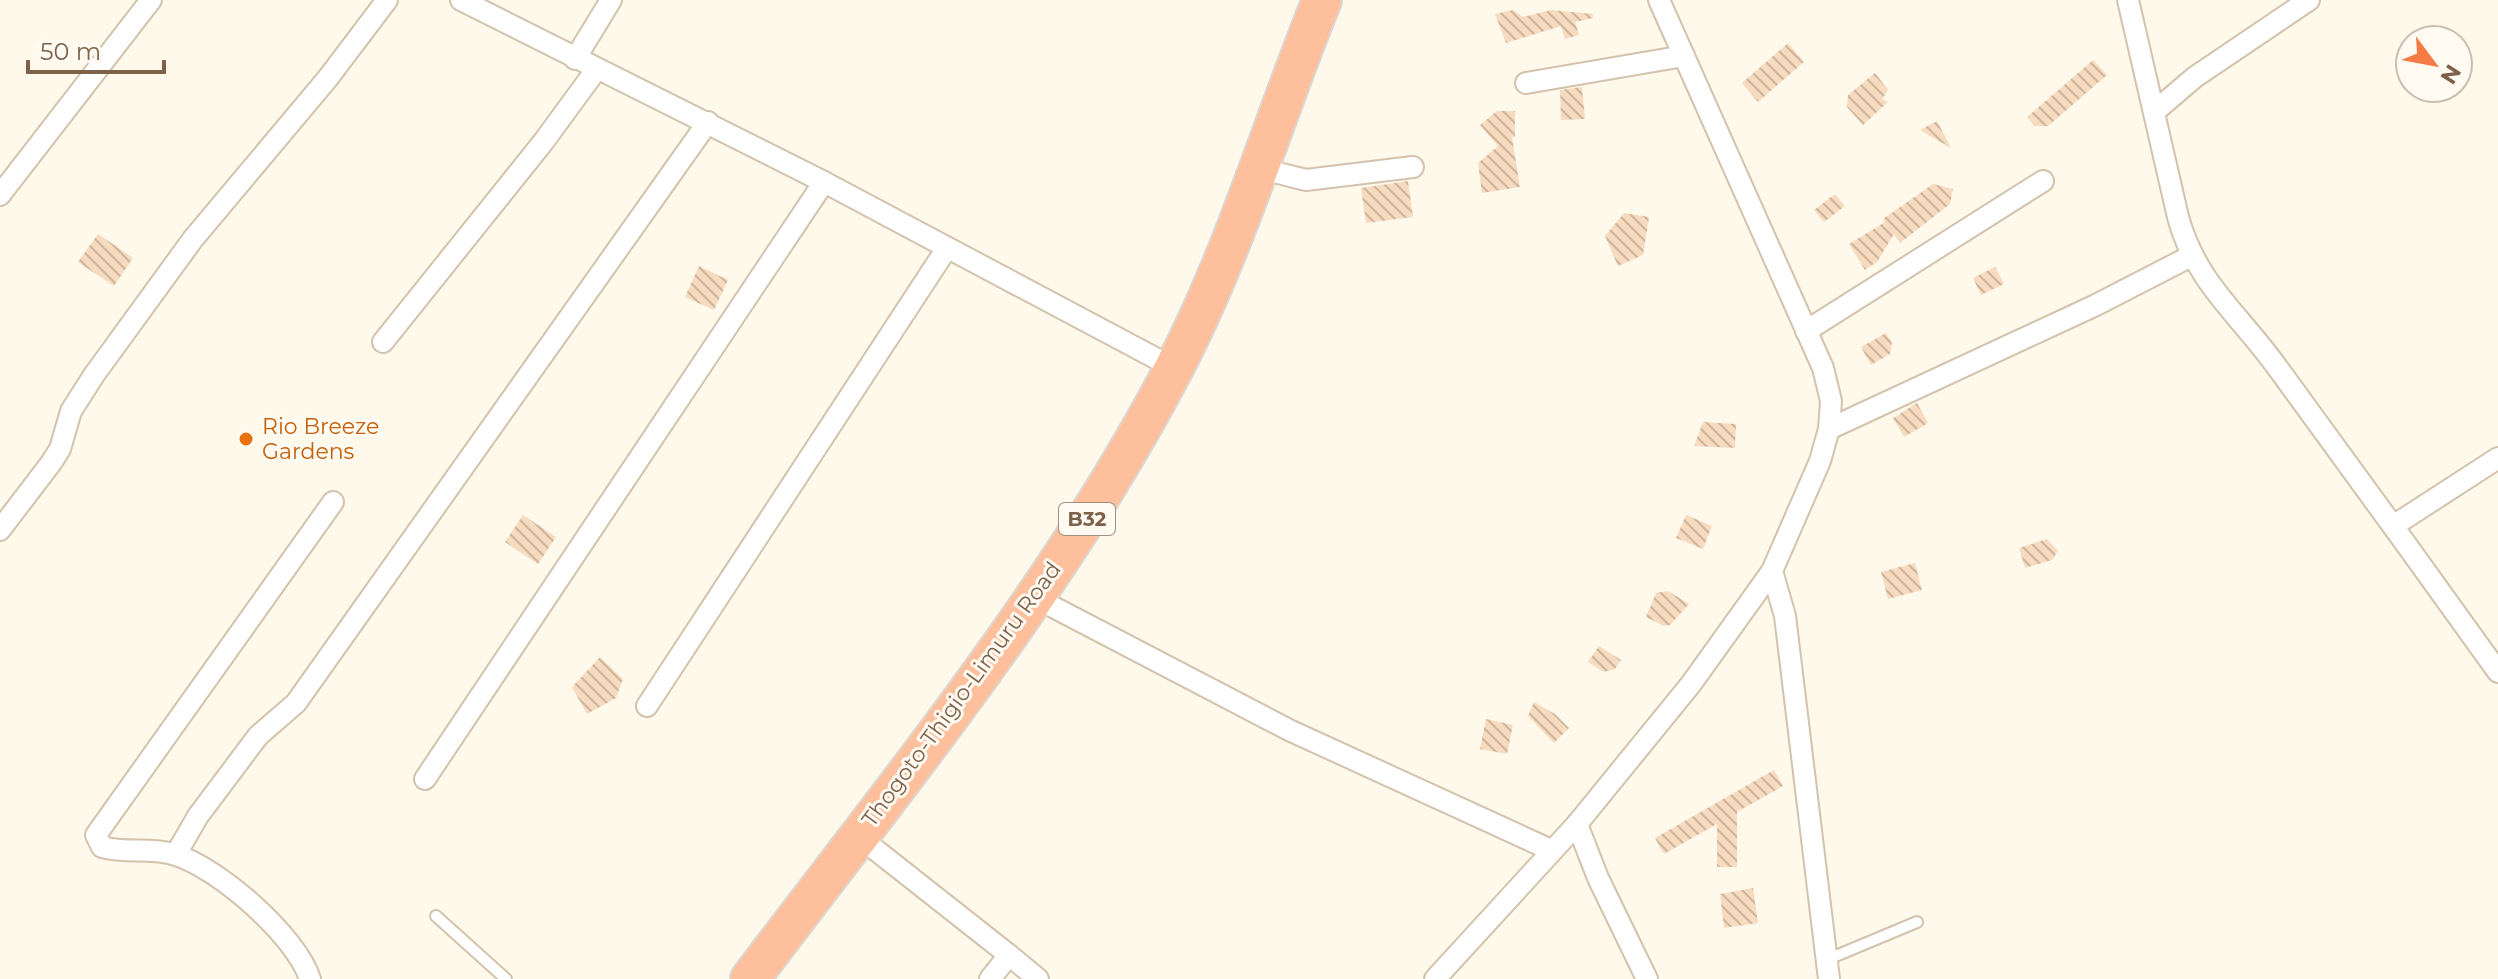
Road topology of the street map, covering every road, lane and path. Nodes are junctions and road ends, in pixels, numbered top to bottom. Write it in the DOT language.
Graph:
graph roads {
  1 [pos="151,0"];
  2 [pos="387,0"];
  3 [pos="461,0"];
  4 [pos="611,0"];
  5 [pos="1322,0"];
  6 [pos="1659,0"];
  7 [pos="2128,0"];
  8 [pos="2309,0"];
  9 [pos="1684,56"];
  10 [pos="575,59"];
  11 [pos="596,70"];
  12 [pos="1526,83"];
  13 [pos="2154,112"];
  14 [pos="708,122"];
  15 [pos="1413,167"];
  16 [pos="1258,168"];
  17 [pos="2043,181"];
  18 [pos="824,182"];
  19 [pos="0,195"];
  20 [pos="947,248"];
  21 [pos="2191,256"];
  22 [pos="1806,331"];
  23 [pos="383,342"];
  24 [pos="1174,368"];
  25 [pos="1829,429"];
  26 [pos="2498,458"];
  27 [pos="333,502"];
  28 [pos="2393,526"];
  29 [pos="0,530"];
  30 [pos="1772,571"];
  31 [pos="1034,597"];
  32 [pos="2498,672"];
  33 [pos="647,706"];
  34 [pos="425,779"];
  35 [pos="1577,824"];
  36 [pos="858,836"];
  37 [pos="1551,850"];
  38 [pos="176,854"];
  39 [pos="436,916"];
  40 [pos="1917,922"];
  41 [pos="1009,955"];
  42 [pos="1828,969"];
  43 [pos="310,979"];
  44 [pos="506,979"];
  45 [pos="750,979"];
  46 [pos="990,979"];
  47 [pos="1038,979"];
  48 [pos="1435,979"];
  49 [pos="1647,979"];
  1 -- 19 [label="street"];
  2 -- 29 [label="street"];
  3 -- 10 [label="street"];
  4 -- 10 [label="street"];
  5 -- 16 [label="highway, Thogoto-Thigio-Limuru Road / B32"];
  6 -- 9 [label="street"];
  7 -- 13 [label="street"];
  8 -- 13 [label="street"];
  9 -- 12 [label="street"];
  9 -- 22 [label="street"];
  10 -- 11 [label="street"];
  11 -- 14 [label="street"];
  11 -- 23 [label="street"];
  13 -- 21 [label="street"];
  14 -- 18 [label="street"];
  14 -- 38 [label="street"];
  15 -- 16 [label="street"];
  16 -- 24 [label="highway, Thogoto-Thigio-Limuru Road / B32"];
  17 -- 22 [label="street"];
  18 -- 20 [label="street"];
  18 -- 34 [label="street"];
  20 -- 24 [label="street"];
  20 -- 33 [label="street"];
  21 -- 25 [label="street"];
  21 -- 28 [label="street"];
  22 -- 25 [label="street"];
  24 -- 31 [label="highway, Thogoto-Thigio-Limuru Road / B32"];
  25 -- 30 [label="street"];
  26 -- 28 [label="street"];
  27 -- 38 [label="street"];
  28 -- 32 [label="street"];
  30 -- 35 [label="street"];
  30 -- 42 [label="street"];
  31 -- 36 [label="highway, Thogoto-Thigio-Limuru Road / B32"];
  31 -- 37 [label="street"];
  35 -- 37 [label="street"];
  35 -- 49 [label="street"];
  36 -- 41 [label="street"];
  36 -- 45 [label="highway, Thogoto-Thigio-Limuru Road / B32"];
  37 -- 48 [label="street"];
  38 -- 43 [label="street"];
  39 -- 44 [label="lane"];
  40 -- 42 [label="lane"];
  41 -- 46 [label="street"];
  41 -- 47 [label="street"];
}
